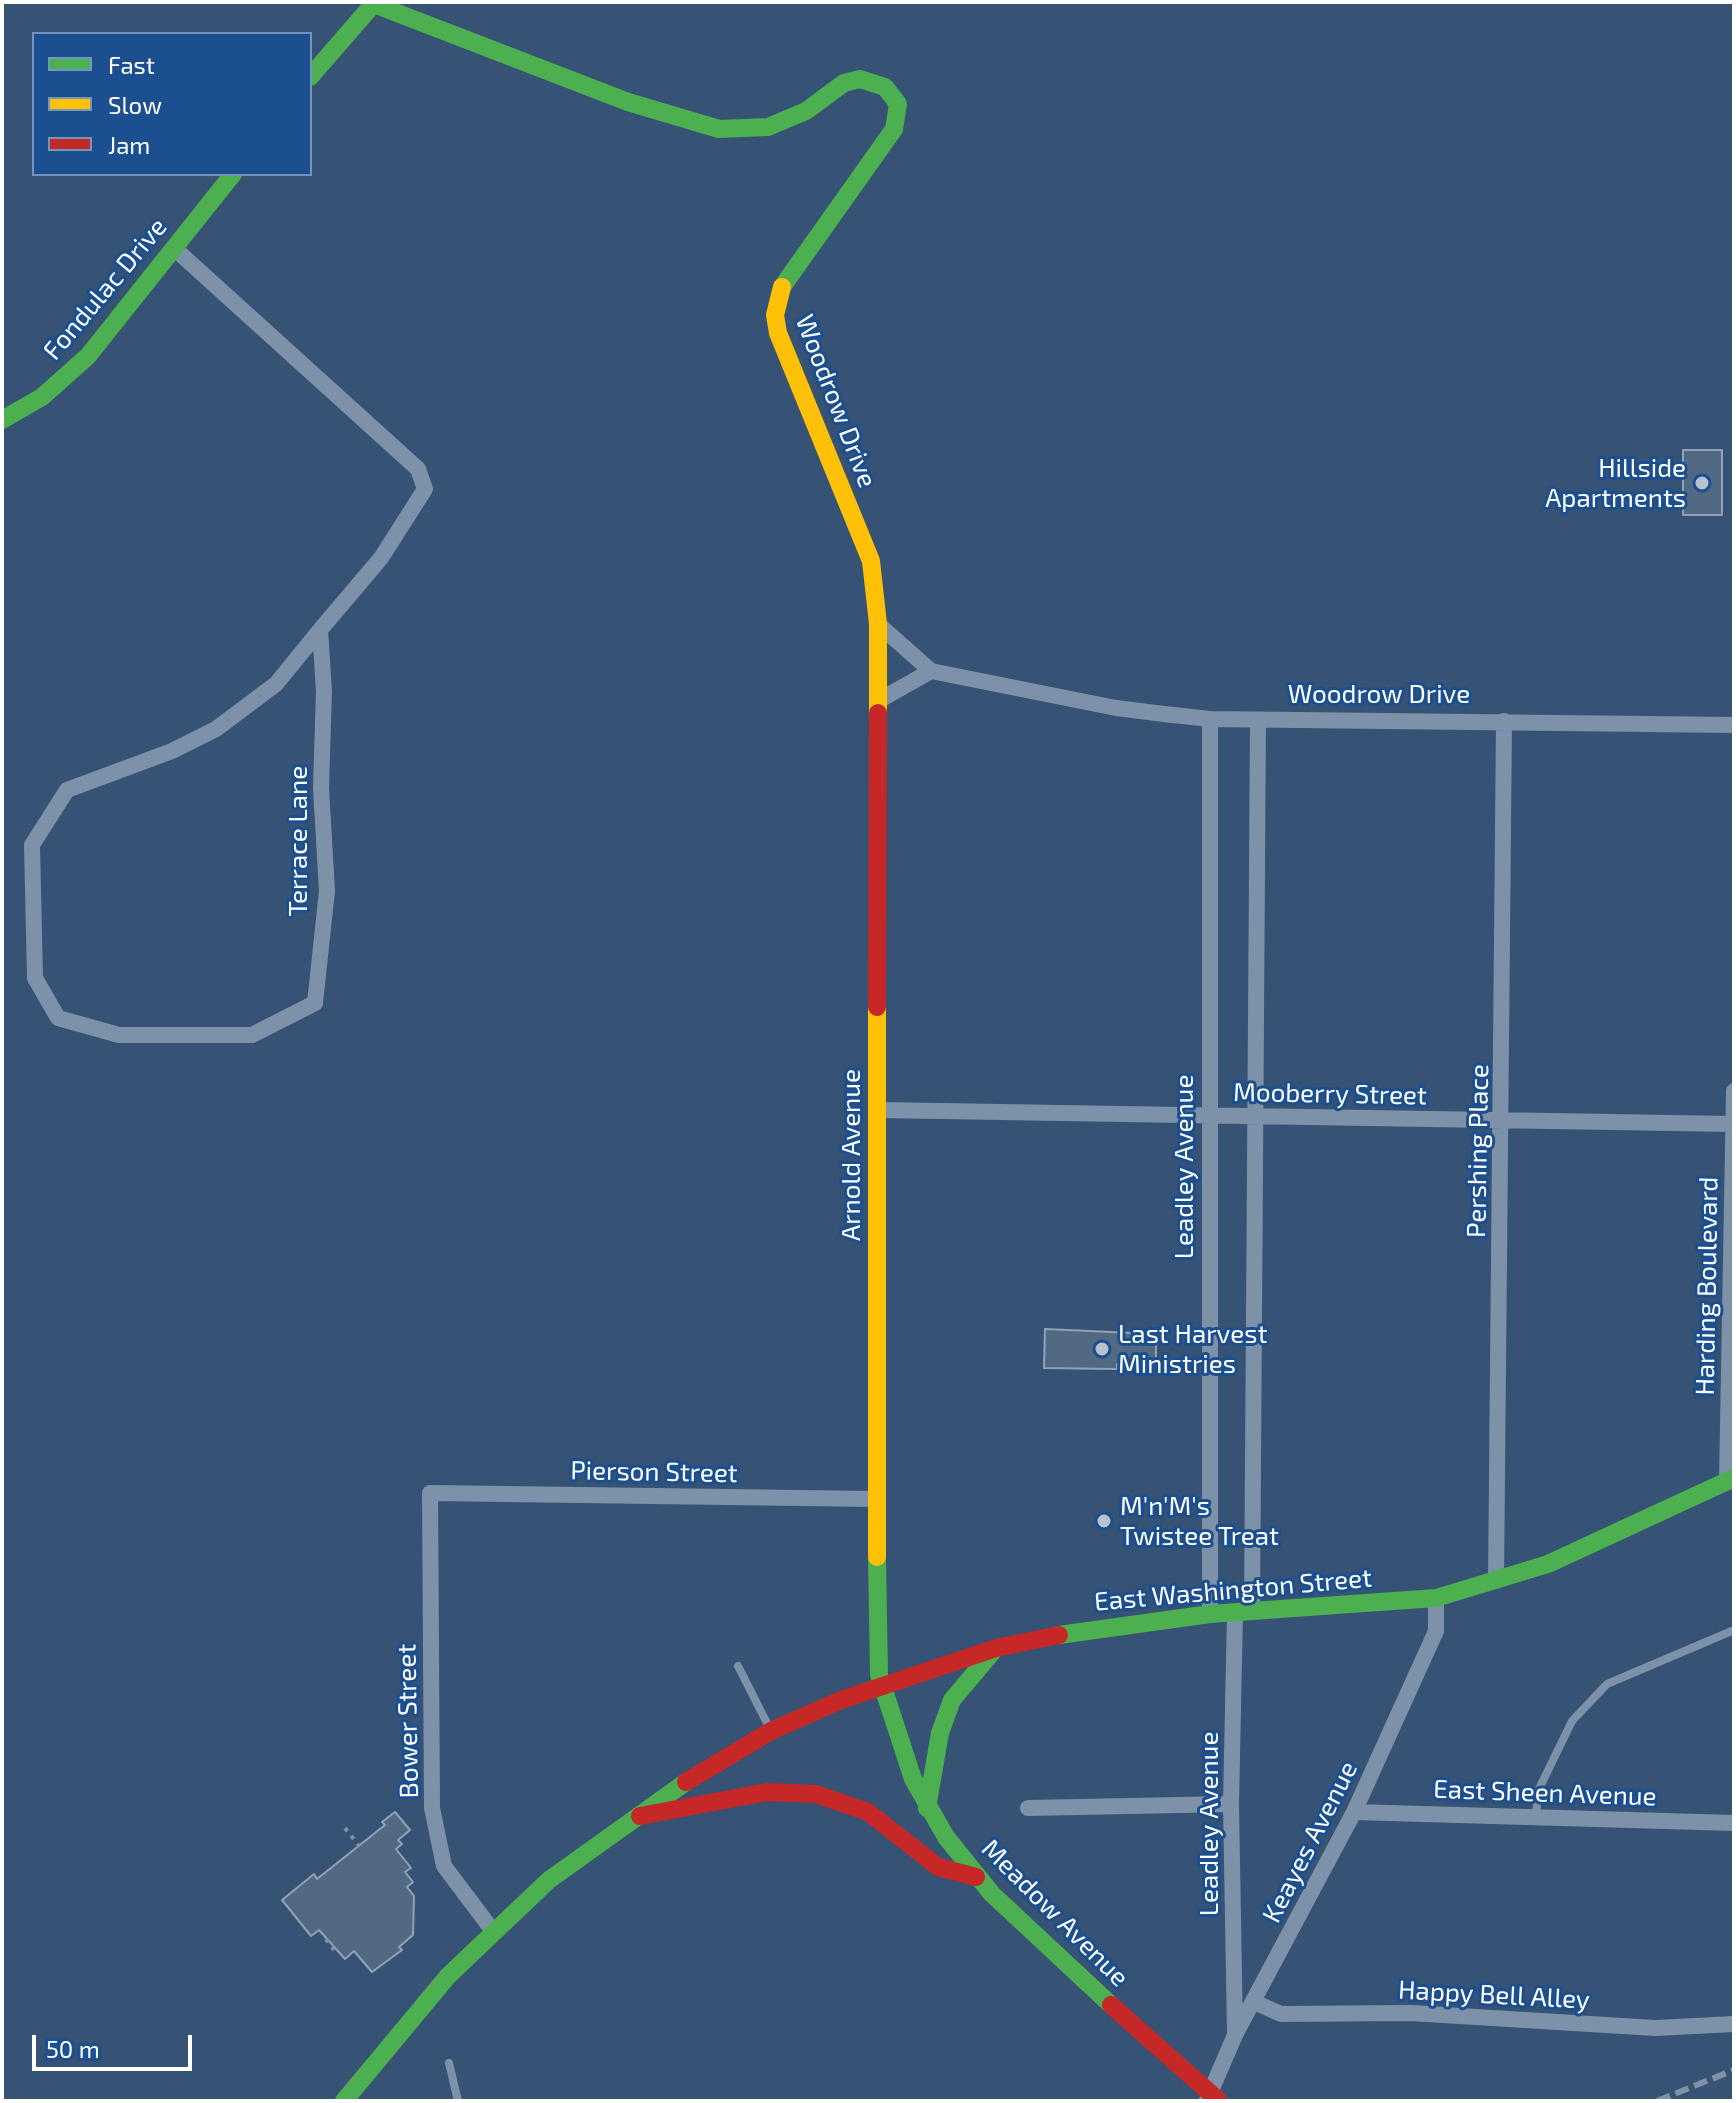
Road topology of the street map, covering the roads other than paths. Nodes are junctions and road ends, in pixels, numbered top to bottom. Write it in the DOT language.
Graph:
graph roads {
  1 [pos="375,3"];
  2 [pos="312,75"];
  3 [pos="231,176"];
  4 [pos="175,249"];
  5 [pos="2,420"];
  6 [pos="878,624"];
  7 [pos="320,630"];
  8 [pos="931,671"];
  9 [pos="878,701"];
  10 [pos="1210,719"];
  11 [pos="1258,720"];
  12 [pos="1504,721"];
  13 [pos="1734,725"];
  14 [pos="1734,1091"];
  15 [pos="878,1110"];
  16 [pos="1208,1116"];
  17 [pos="1257,1116"];
  18 [pos="1502,1120"];
  19 [pos="1734,1124"];
  20 [pos="1731,1480"];
  21 [pos="430,1493"];
  22 [pos="876,1499"];
  23 [pos="1496,1581"];
  24 [pos="1436,1598"];
  25 [pos="1243,1612"];
  26 [pos="1210,1614"];
  27 [pos="1734,1630"];
  28 [pos="996,1648"];
  29 [pos="738,1666"];
  30 [pos="881,1686"];
  31 [pos="771,1731"];
  32 [pos="1231,1804"];
  33 [pos="927,1808"];
  34 [pos="1028,1808"];
  35 [pos="1354,1812"];
  36 [pos="634,1817"];
  37 [pos="1536,1817"];
  38 [pos="1734,1823"];
  39 [pos="976,1877"];
  40 [pos="493,1931"];
  41 [pos="1254,2002"];
  42 [pos="1734,2024"];
  43 [pos="1235,2035"];
  44 [pos="449,2063"];
  45 [pos="344,2101"];
  46 [pos="458,2101"];
  47 [pos="1206,2101"];
  48 [pos="1219,2101"];
  1 -- 2 [label="main road"];
  1 -- 6 [label="main road, Woodrow Drive"];
  3 -- 4 [label="main road, Fondulac Drive"];
  4 -- 5 [label="main road, Fondulac Drive"];
  4 -- 7 [label="street, Terrace Lane"];
  6 -- 8 [label="street"];
  6 -- 9 [label="main road, Arnold Avenue"];
  7 -- 7 [label="street, Terrace Lane"];
  8 -- 9 [label="street"];
  8 -- 10 [label="street, Woodrow Drive"];
  9 -- 15 [label="main road, Arnold Avenue"];
  10 -- 11 [label="street, Woodrow Drive"];
  10 -- 16 [label="street, Leadley Avenue"];
  11 -- 12 [label="street, Woodrow Drive"];
  11 -- 17 [label="street, Leadley Avenue"];
  12 -- 13 [label="street, Woodrow Drive"];
  12 -- 18 [label="street, Pershing Place"];
  14 -- 19 [label="street, Harding Boulevard"];
  15 -- 16 [label="street, Mooberry Street"];
  15 -- 22 [label="main road, Arnold Avenue"];
  16 -- 17 [label="street, Mooberry Street"];
  16 -- 26 [label="street, Leadley Avenue"];
  17 -- 18 [label="street, Mooberry Street"];
  17 -- 25 [label="street, Leadley Avenue"];
  18 -- 19 [label="street, Mooberry Street"];
  18 -- 23 [label="street, Pershing Place"];
  19 -- 20 [label="street, Harding Boulevard"];
  20 -- 23 [label="main road, East Washington Street"];
  21 -- 22 [label="street, Pierson Street"];
  21 -- 40 [label="street, Bower Street"];
  22 -- 30 [label="main road, Arnold Avenue"];
  23 -- 24 [label="main road, East Washington Street"];
  24 -- 25 [label="main road, East Washington Street"];
  24 -- 35 [label="street, Keayes Avenue"];
  25 -- 26 [label="main road, East Washington Street"];
  25 -- 32 [label="street, Leadley Avenue"];
  26 -- 28 [label="main road, East Washington Street"];
  27 -- 37 [label="lane"];
  28 -- 30 [label="main road, East Washington Street"];
  28 -- 33 [label="main road"];
  29 -- 31 [label="lane"];
  30 -- 31 [label="main road, East Washington Street"];
  30 -- 33 [label="main road, Meadow Avenue"];
  31 -- 36 [label="main road, East Washington Street"];
  32 -- 34 [label="street"];
  32 -- 43 [label="street, Leadley Avenue"];
  33 -- 39 [label="main road, Meadow Avenue"];
  35 -- 37 [label="street, East Sheen Avenue"];
  35 -- 41 [label="street, Keayes Avenue"];
  36 -- 39 [label="main road"];
  36 -- 40 [label="main road, East Washington Street"];
  37 -- 38 [label="street, East Sheen Avenue"];
  39 -- 48 [label="main road, Meadow Avenue, bridge"];
  40 -- 45 [label="main road, East Washington Street"];
  41 -- 42 [label="street, Happy Bell Alley"];
  41 -- 43 [label="street, Keayes Avenue"];
  43 -- 47 [label="street, Keayes Avenue"];
  44 -- 46 [label="lane"];
}
